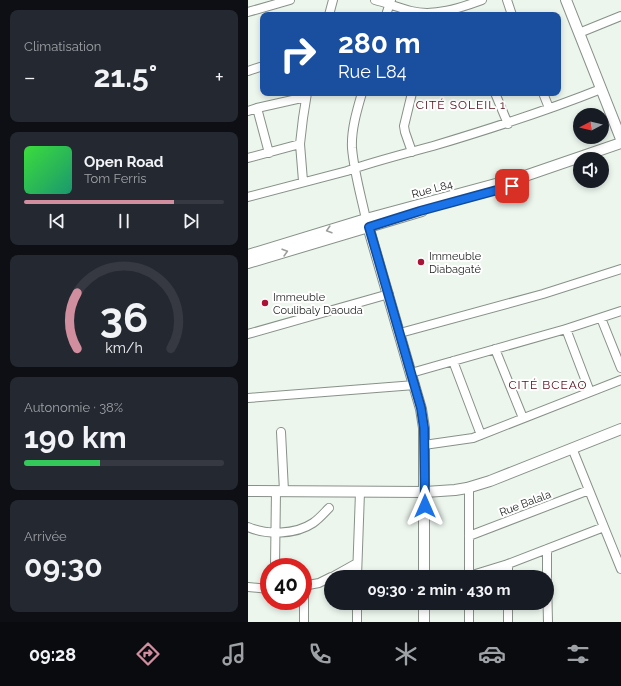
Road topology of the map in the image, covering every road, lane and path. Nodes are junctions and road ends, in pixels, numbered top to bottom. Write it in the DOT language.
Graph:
graph roads {
  1 [pos="290,0"];
  2 [pos="333,0"];
  3 [pos="375,0"];
  4 [pos="482,0"];
  5 [pos="507,0"];
  6 [pos="566,0"];
  7 [pos="390,2"];
  8 [pos="248,12"];
  9 [pos="330,12"];
  10 [pos="387,12"];
  11 [pos="412,12"];
  12 [pos="440,12"];
  13 [pos="511,12"];
  14 [pos="621,16"];
  15 [pos="579,33"];
  16 [pos="260,67"];
  17 [pos="248,70"];
  18 [pos="601,89"];
  19 [pos="303,96"];
  20 [pos="307,96"];
  21 [pos="361,96"];
  22 [pos="411,96"];
  23 [pos="497,96"];
  24 [pos="544,96"];
  25 [pos="257,108"];
  26 [pos="549,108"];
  27 [pos="248,111"];
  28 [pos="508,124"];
  29 [pos="621,139"];
  30 [pos="621,143"];
  31 [pos="300,144"];
  32 [pos="621,149"];
  33 [pos="412,152"];
  34 [pos="269,153"];
  35 [pos="609,153"];
  36 [pos="248,158"];
  37 [pos="573,166"];
  38 [pos="355,168"];
  39 [pos="303,181"];
  40 [pos="248,197"];
  41 [pos="368,223"];
  42 [pos="248,255"];
  43 [pos="248,263"];
  44 [pos="621,269"];
  45 [pos="389,294"];
  46 [pos="621,311"];
  47 [pos="601,318"];
  48 [pos="566,329"];
  49 [pos="400,333"];
  50 [pos="248,334"];
  51 [pos="496,349"];
  52 [pos="452,361"];
  53 [pos="621,368"];
  54 [pos="412,373"];
  55 [pos="621,380"];
  56 [pos="415,385"];
  57 [pos="590,392"];
  58 [pos="248,398"];
  59 [pos="523,418"];
  60 [pos="621,429"];
  61 [pos="281,432"];
  62 [pos="481,435"];
  63 [pos="424,445"];
  64 [pos="572,448"];
  65 [pos="469,487"];
  66 [pos="589,490"];
  67 [pos="248,491"];
  68 [pos="280,491"];
  69 [pos="360,492"];
  70 [pos="425,492"];
  71 [pos="330,508"];
  72 [pos="248,527"];
  73 [pos="604,527"];
  74 [pos="275,532"];
  75 [pos="469,536"];
  76 [pos="547,549"];
  77 [pos="275,558"];
  78 [pos="357,563"];
  79 [pos="508,564"];
  80 [pos="621,569"];
  81 [pos="344,570"];
  82 [pos="357,570"];
  83 [pos="424,570"];
  84 [pos="469,570"];
  85 [pos="488,570"];
  86 [pos="508,570"];
  87 [pos="547,570"];
  88 [pos="324,580"];
  89 [pos="312,584"];
  90 [pos="248,587"];
  91 [pos="260,588"];
  92 [pos="304,610"];
  93 [pos="357,610"];
  94 [pos="424,610"];
  95 [pos="469,610"];
  96 [pos="508,610"];
  97 [pos="548,610"];
  98 [pos="304,622"];
  99 [pos="357,622"];
  100 [pos="424,622"];
  101 [pos="469,622"];
  102 [pos="508,622"];
  103 [pos="548,622"];
  1 -- 8 [label="street"];
  2 -- 9 [label="street"];
  3 -- 7 [label="street"];
  4 -- 12 [label="street"];
  5 -- 13 [label="street"];
  6 -- 15 [label="street"];
  7 -- 10 [label="street"];
  7 -- 11 [label="street"];
  14 -- 15 [label="street"];
  15 -- 18 [label="street"];
  16 -- 17 [label="street"];
  18 -- 26 [label="street"];
  18 -- 29 [label="street"];
  19 -- 25 [label="street"];
  20 -- 31 [label="street"];
  21 -- 38 [label="street"];
  22 -- 33 [label="street"];
  23 -- 28 [label="street"];
  24 -- 26 [label="street"];
  25 -- 27 [label="street"];
  25 -- 34 [label="street"];
  26 -- 28 [label="street"];
  28 -- 33 [label="street"];
  30 -- 41 [label="street, Rue L84"];
  31 -- 34 [label="street"];
  31 -- 39 [label="street"];
  32 -- 35 [label="street"];
  33 -- 38 [label="street"];
  34 -- 36 [label="street"];
  37 -- 41 [label="street, Rue L84"];
  38 -- 39 [label="street"];
  38 -- 41 [label="street"];
  39 -- 40 [label="street"];
  41 -- 42 [label="street, Rue L84, one-way"];
  43 -- 41 [label="street, Rue L84, one-way"];
  41 -- 45 [label="street"];
  44 -- 49 [label="street"];
  45 -- 49 [label="street"];
  45 -- 50 [label="street"];
  46 -- 47 [label="street"];
  47 -- 48 [label="street"];
  47 -- 53 [label="street"];
  48 -- 51 [label="street"];
  48 -- 57 [label="street"];
  49 -- 54 [label="street"];
  51 -- 52 [label="street"];
  51 -- 59 [label="street"];
  52 -- 54 [label="street"];
  52 -- 62 [label="street"];
  54 -- 56 [label="street"];
  55 -- 57 [label="street"];
  56 -- 58 [label="street"];
  56 -- 63 [label="street"];
  57 -- 59 [label="street"];
  59 -- 62 [label="street"];
  60 -- 64 [label="street"];
  61 -- 68 [label="street"];
  62 -- 63 [label="street"];
  63 -- 70 [label="street"];
  64 -- 65 [label="street"];
  64 -- 66 [label="street"];
  65 -- 70 [label="street"];
  65 -- 75 [label="street"];
  66 -- 73 [label="street"];
  66 -- 75 [label="street, Rue Balala"];
  67 -- 68 [label="street"];
  68 -- 69 [label="street"];
  68 -- 74 [label="street"];
  69 -- 70 [label="street"];
  69 -- 78 [label="street"];
  70 -- 83 [label="street"];
  71 -- 74 [label="street"];
  72 -- 74 [label="street"];
  73 -- 76 [label="street"];
  73 -- 80 [label="street"];
  74 -- 77 [label="street"];
  75 -- 84 [label="street"];
  76 -- 79 [label="street"];
  76 -- 87 [label="street"];
  78 -- 81 [label="street"];
  78 -- 82 [label="street"];
  79 -- 85 [label="street"];
  79 -- 86 [label="street"];
  88 -- 89 [label="street"];
  90 -- 91 [label="street"];
  92 -- 98 [label="street"];
  93 -- 99 [label="street"];
  94 -- 100 [label="street"];
  95 -- 101 [label="street"];
  96 -- 102 [label="street"];
  97 -- 103 [label="street"];
}
